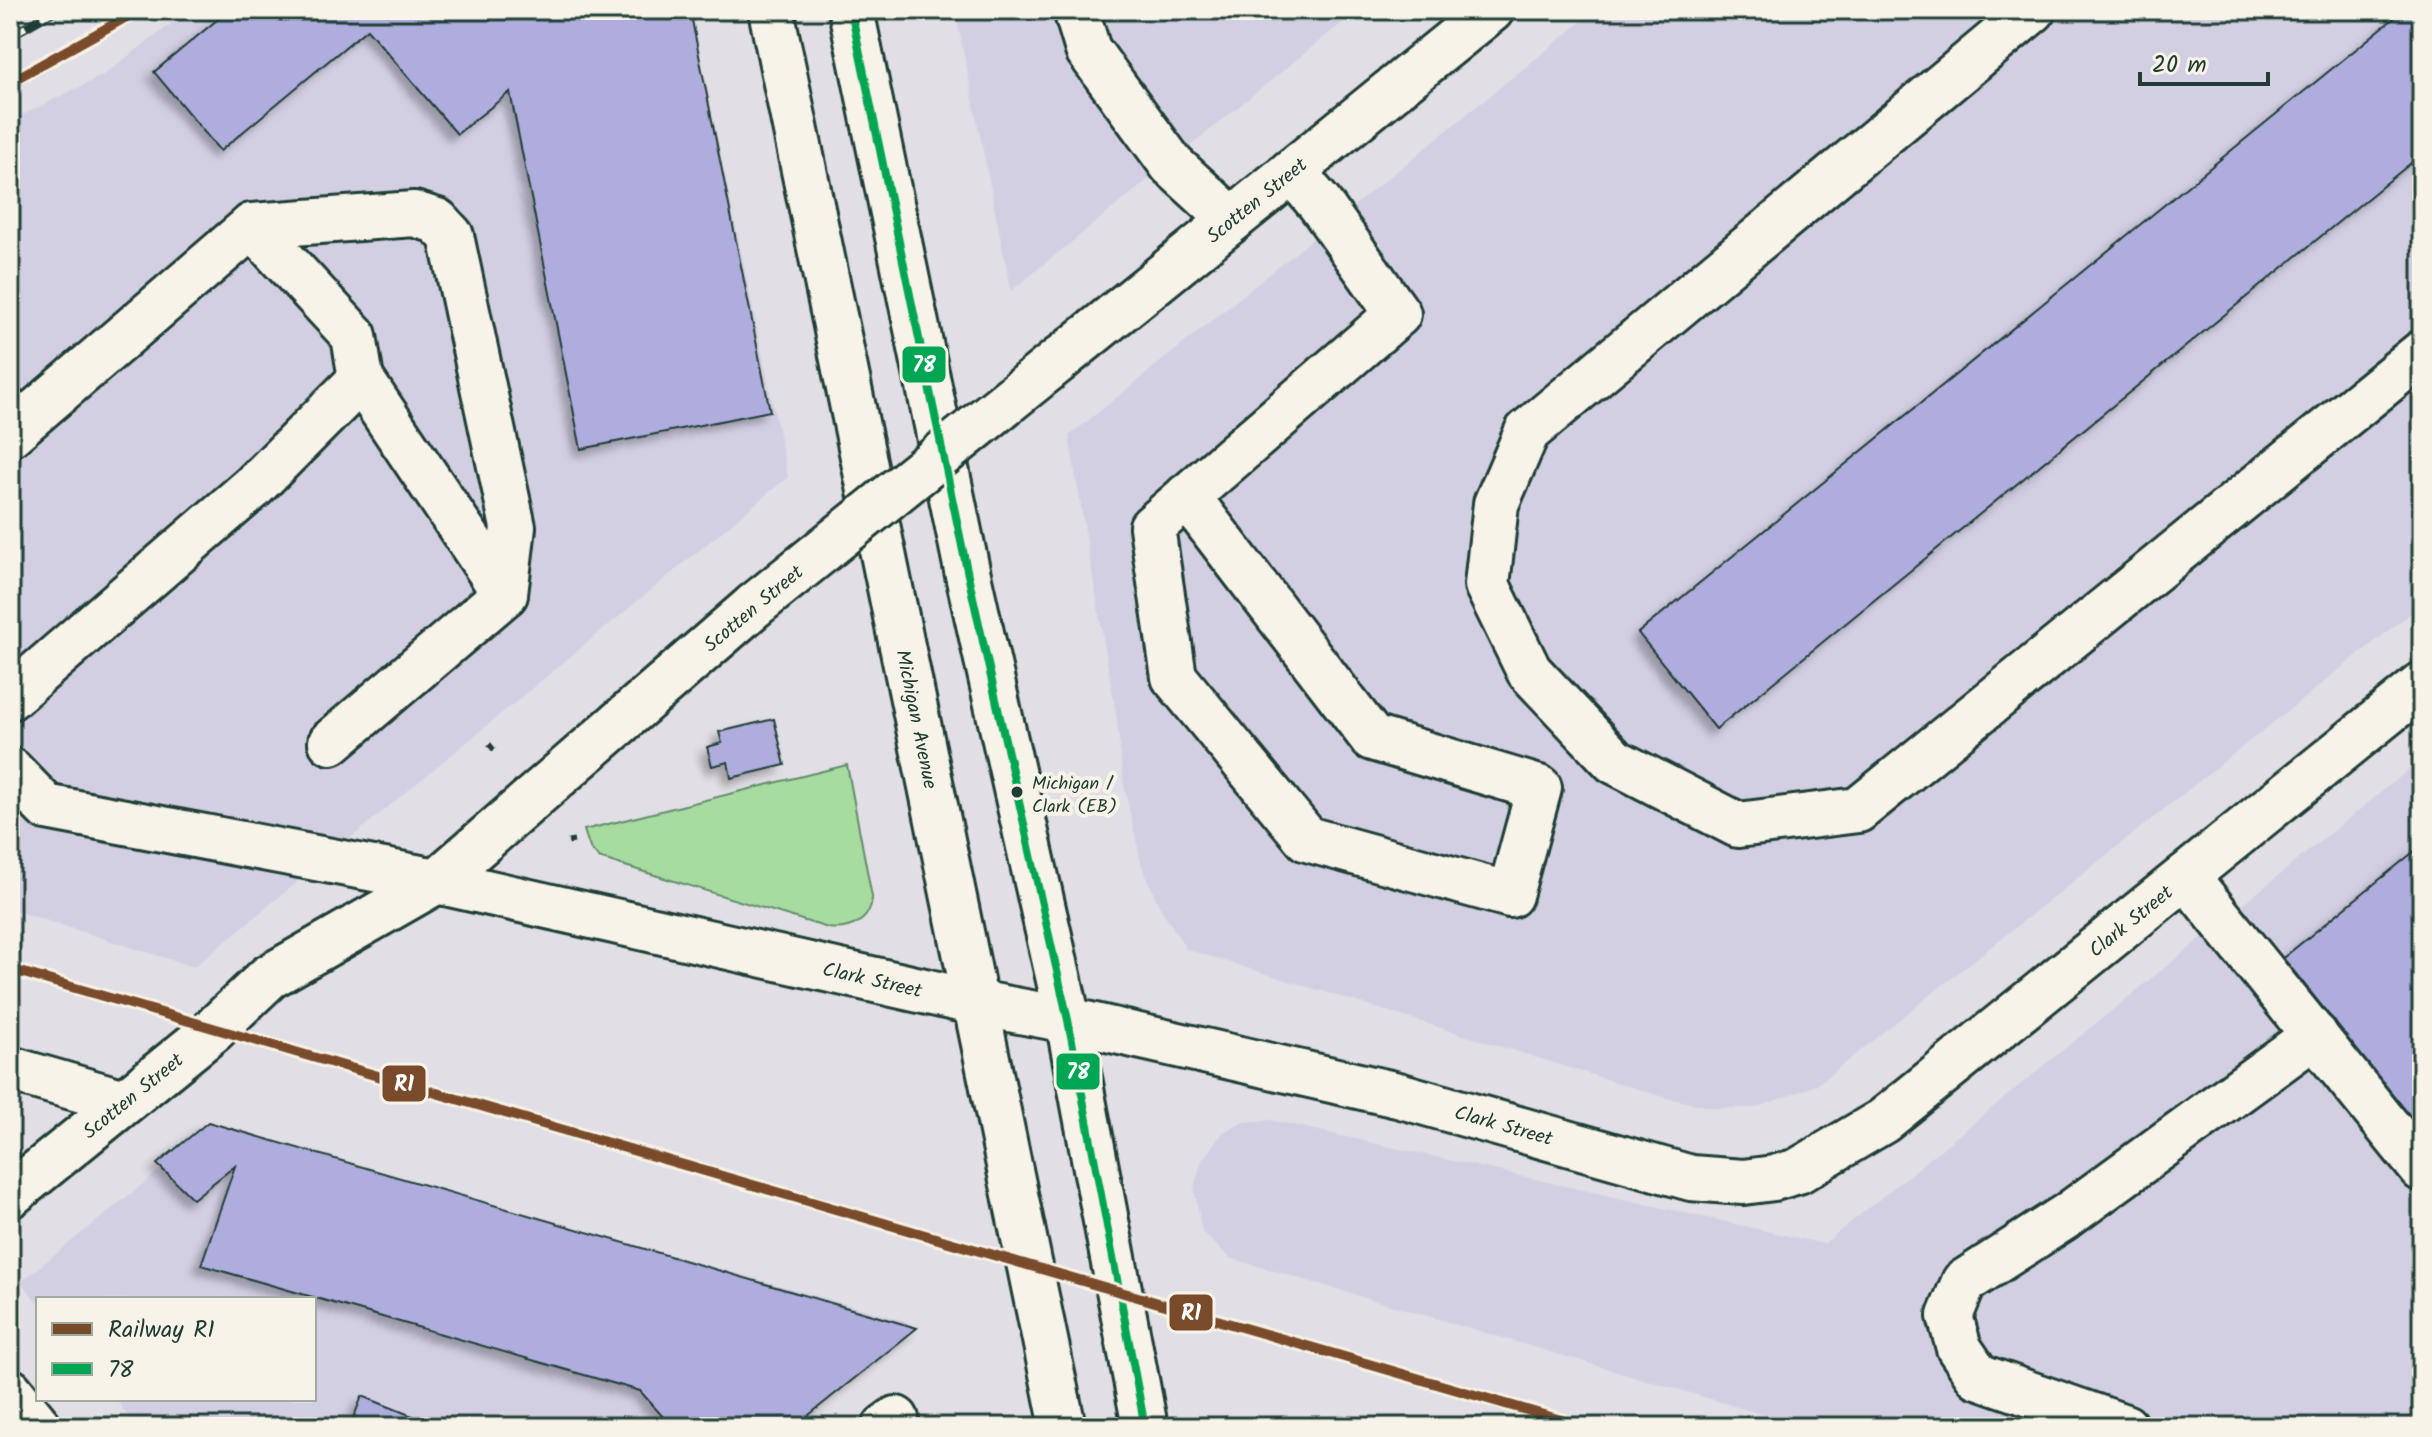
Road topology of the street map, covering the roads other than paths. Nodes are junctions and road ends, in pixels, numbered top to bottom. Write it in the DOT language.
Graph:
graph roads {
  1 [pos="771,10"];
  2 [pos="851,10"];
  3 [pos="1076,10"];
  4 [pos="1491,10"];
  5 [pos="2033,10"];
  6 [pos="1292,171"];
  7 [pos="1232,220"];
  8 [pos="252,226"];
  9 [pos="2422,353"];
  10 [pos="361,379"];
  11 [pos="10,434"];
  12 [pos="1187,496"];
  13 [pos="505,594"];
  14 [pos="2422,685"];
  15 [pos="10,697"];
  16 [pos="331,742"];
  17 [pos="10,770"];
  18 [pos="2186,876"];
  19 [pos="437,881"];
  20 [pos="977,1003"];
  21 [pos="1068,1020"];
  22 [pos="2315,1035"];
  23 [pos="10,1069"];
  24 [pos="124,1102"];
  25 [pos="2422,1169"];
  26 [pos="10,1195"];
  27 [pos="10,1391"];
  28 [pos="39,1427"];
  29 [pos="1063,1427"];
  30 [pos="1145,1427"];
  31 [pos="2125,1427"];
  1 -- 20 [label="street, Michigan Avenue"];
  2 -- 21 [label="street"];
  3 -- 7 [label="street"];
  4 -- 6 [label="street, Scotten Street"];
  5 -- 9 [label="street"];
  6 -- 7 [label="street, Scotten Street"];
  6 -- 12 [label="street"];
  7 -- 19 [label="street, Scotten Street, bridge"];
  8 -- 10 [label="street"];
  8 -- 11 [label="street"];
  8 -- 13 [label="street"];
  10 -- 13 [label="street"];
  10 -- 15 [label="street"];
  12 -- 12 [label="street"];
  13 -- 16 [label="street"];
  14 -- 18 [label="street, Clark Street"];
  17 -- 19 [label="street, Clark Street"];
  18 -- 21 [label="street, Clark Street"];
  18 -- 22 [label="street"];
  19 -- 20 [label="street, Clark Street"];
  19 -- 24 [label="street, Scotten Street"];
  20 -- 21 [label="street, Clark Street"];
  20 -- 29 [label="street, Michigan Avenue"];
  21 -- 30 [label="street"];
  22 -- 25 [label="street"];
  22 -- 31 [label="street"];
  23 -- 24 [label="street"];
  24 -- 26 [label="street, Scotten Street"];
  27 -- 28 [label="street"];
}
